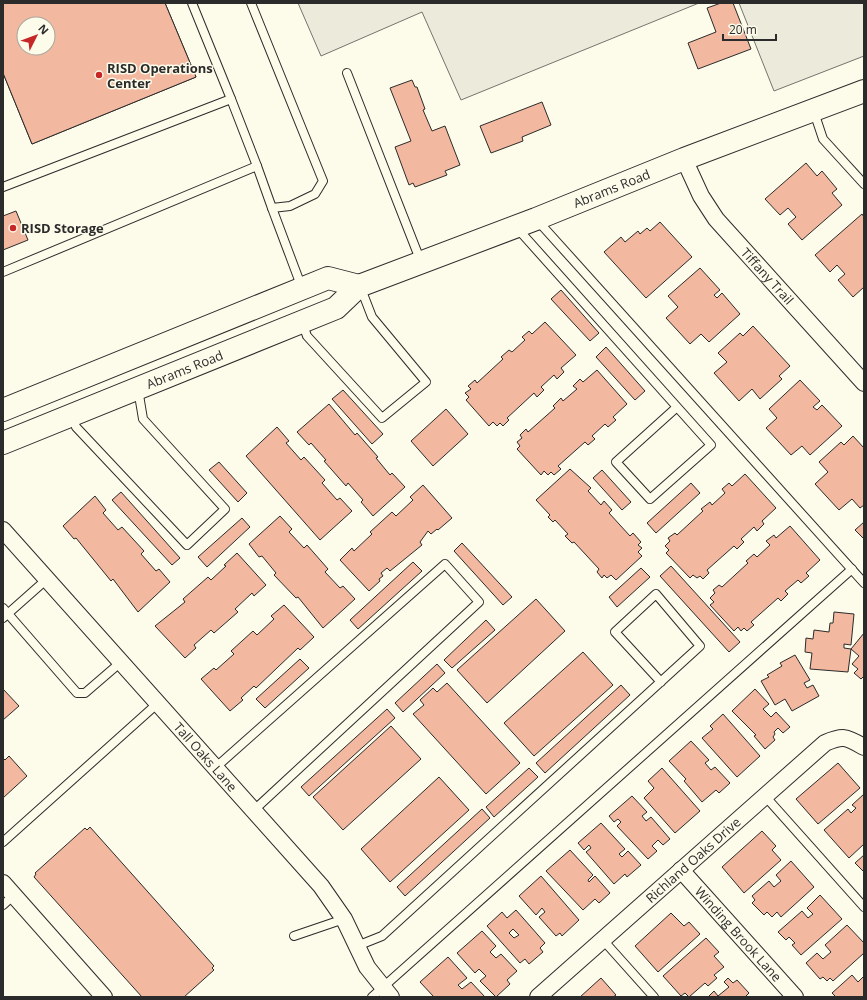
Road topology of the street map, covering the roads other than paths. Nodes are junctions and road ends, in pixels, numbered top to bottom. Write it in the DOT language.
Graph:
graph roads {
  1 [pos="192,3"];
  2 [pos="251,3"];
  3 [pos="347,73"];
  4 [pos="864,91"];
  5 [pos="231,99"];
  6 [pos="814,111"];
  7 [pos="684,159"];
  8 [pos="257,166"];
  9 [pos="864,184"];
  10 [pos="3,187"];
  11 [pos="272,208"];
  12 [pos="526,223"];
  13 [pos="422,262"];
  14 [pos="3,272"];
  15 [pos="359,286"];
  16 [pos="303,288"];
  17 [pos="302,322"];
  18 [pos="864,383"];
  19 [pos="138,388"];
  20 [pos="677,407"];
  21 [pos="3,410"];
  22 [pos="72,415"];
  23 [pos="3,443"];
  24 [pos="3,530"];
  25 [pos="852,569"];
  26 [pos="47,579"];
  27 [pos="864,583"];
  28 [pos="5,613"];
  29 [pos="121,662"];
  30 [pos="661,682"];
  31 [pos="158,704"];
  32 [pos="859,744"];
  33 [pos="215,768"];
  34 [pos="765,796"];
  35 [pos="254,811"];
  36 [pos="3,842"];
  37 [pos="681,870"];
  38 [pos="3,883"];
  39 [pos="9,900"];
  40 [pos="864,907"];
  41 [pos="344,919"];
  42 [pos="294,936"];
  43 [pos="603,940"];
  44 [pos="357,946"];
  45 [pos="381,994"];
  46 [pos="104,997"];
  47 [pos="538,997"];
  48 [pos="654,997"];
  49 [pos="795,997"];
  1 -- 5 [label="lane"];
  2 -- 11 [label="lane"];
  3 -- 13 [label="lane"];
  4 -- 6 [label="main road, Abrams Road"];
  5 -- 8 [label="lane"];
  5 -- 10 [label="lane"];
  6 -- 7 [label="main road, Abrams Road"];
  6 -- 9 [label="lane"];
  7 -- 12 [label="main road, Abrams Road"];
  7 -- 18 [label="street, Tiffany Trail"];
  8 -- 11 [label="lane"];
  8 -- 14 [label="lane"];
  11 -- 16 [label="lane"];
  12 -- 13 [label="main road, Abrams Road"];
  12 -- 20 [label="lane"];
  12 -- 25 [label="lane"];
  13 -- 15 [label="main road, Abrams Road"];
  15 -- 16 [label="main road"];
  15 -- 17 [label="main road, Abrams Road"];
  15 -- 17 [label="lane"];
  16 -- 21 [label="main road"];
  17 -- 19 [label="main road, Abrams Road"];
  19 -- 22 [label="main road, Abrams Road"];
  19 -- 22 [label="lane"];
  20 -- 20 [label="lane"];
  22 -- 23 [label="main road, Abrams Road"];
  24 -- 26 [label="street, Tall Oaks Lane"];
  25 -- 27 [label="lane"];
  25 -- 45 [label="lane"];
  26 -- 28 [label="lane"];
  26 -- 29 [label="street, Tall Oaks Lane"];
  28 -- 29 [label="lane"];
  29 -- 31 [label="street, Tall Oaks Lane"];
  30 -- 30 [label="lane"];
  30 -- 44 [label="lane"];
  31 -- 33 [label="street, Tall Oaks Lane"];
  31 -- 36 [label="lane"];
  32 -- 34 [label="street, Richland Oaks Drive"];
  33 -- 35 [label="street, Tall Oaks Lane"];
  33 -- 35 [label="lane"];
  34 -- 37 [label="street, Richland Oaks Drive"];
  34 -- 40 [label="lane"];
  35 -- 41 [label="street, Tall Oaks Lane"];
  37 -- 43 [label="street, Richland Oaks Drive"];
  37 -- 49 [label="street, Winding Brook Lane"];
  38 -- 39 [label="street"];
  39 -- 46 [label="street"];
  41 -- 42 [label="lane"];
  41 -- 44 [label="street, Tall Oaks Lane"];
  43 -- 47 [label="street, Richland Oaks Drive"];
  43 -- 48 [label="lane"];
  44 -- 45 [label="street, Tall Oaks Lane"];
}
